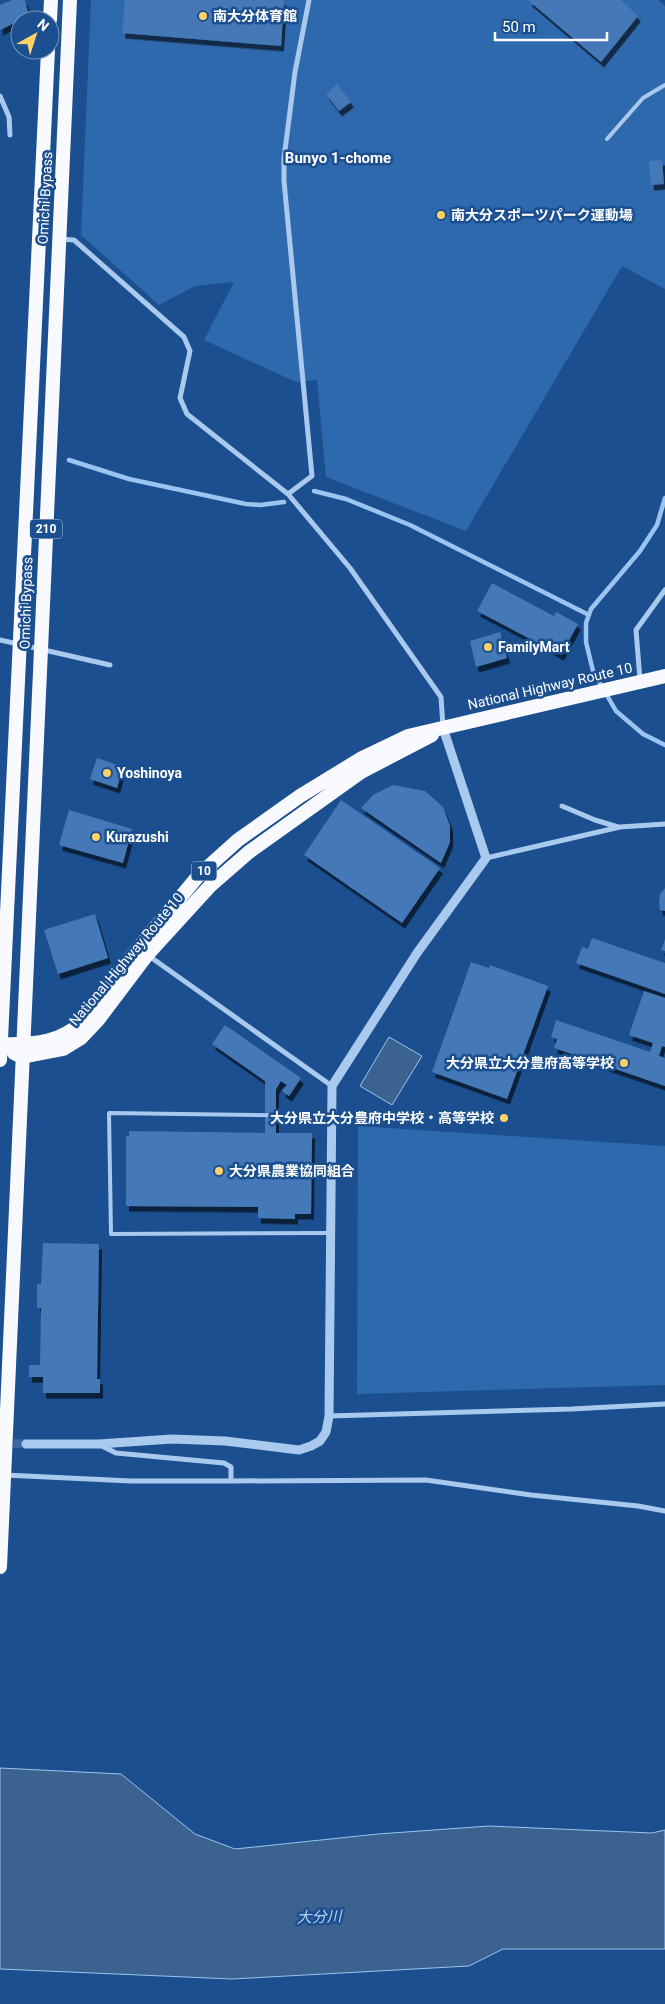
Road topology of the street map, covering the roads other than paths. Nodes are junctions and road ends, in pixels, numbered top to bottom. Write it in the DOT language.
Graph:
graph roads {
  1 [pos="70,0"];
  2 [pos="309,0"];
  3 [pos="48,60"];
  4 [pos="665,85"];
  5 [pos="0,96"];
  6 [pos="10,135"];
  7 [pos="607,139"];
  8 [pos="59,239"];
  9 [pos="288,494"];
  10 [pos="665,590"];
  11 [pos="0,640"];
  12 [pos="20,644"];
  13 [pos="40,648"];
  14 [pos="110,665"];
  15 [pos="665,676"];
  16 [pos="635,682"];
  17 [pos="443,728"];
  18 [pos="562,806"];
  19 [pos="665,824"];
  20 [pos="620,827"];
  21 [pos="486,858"];
  22 [pos="4,922"];
  23 [pos="147,955"];
  24 [pos="0,1044"];
  25 [pos="23,1051"];
  26 [pos="0,1060"];
  27 [pos="332,1086"];
  28 [pos="332,1116"];
  29 [pos="330,1233"];
  30 [pos="665,1404"];
  31 [pos="329,1416"];
  32 [pos="26,1444"];
  33 [pos="99,1444"];
  34 [pos="5,1475"];
  35 [pos="231,1481"];
  36 [pos="665,1511"];
  37 [pos="0,1567"];
  1 -- 8 [label="highway, Omichi Bypass / 210"];
  2 -- 9 [label="street"];
  3 -- 12 [label="highway, Omichi Bypass / 210"];
  4 -- 7 [label="lane"];
  5 -- 6 [label="street"];
  8 -- 9 [label="street"];
  8 -- 13 [label="highway, Omichi Bypass / 210"];
  9 -- 17 [label="street"];
  10 -- 16 [label="street"];
  11 -- 12 [label="street"];
  12 -- 13 [label="street"];
  12 -- 22 [label="highway, Omichi Bypass / 210"];
  13 -- 14 [label="street"];
  13 -- 25 [label="highway, Omichi Bypass / 210"];
  15 -- 16 [label="highway, National Highway Route 10 / 10"];
  16 -- 17 [label="highway, National Highway Route 10 / 10"];
  17 -- 21 [label="street"];
  17 -- 23 [label="highway, National Highway Route 10 / 10"];
  17 -- 25 [label="highway, National Highway Route 10 / 10"];
  18 -- 20 [label="street"];
  19 -- 20 [label="street"];
  20 -- 21 [label="street"];
  21 -- 27 [label="street"];
  22 -- 24 [label="highway, Omichi Bypass / 210"];
  23 -- 25 [label="highway, National Highway Route 10 / 10"];
  23 -- 27 [label="street"];
  24 -- 25 [label="highway, National Highway Route 10 / 10"];
  24 -- 26 [label="highway"];
  25 -- 34 [label="highway"];
  27 -- 28 [label="street"];
  28 -- 29 [label="street"];
  28 -- 29 [label="lane"];
  29 -- 31 [label="street"];
  30 -- 31 [label="street"];
  31 -- 33 [label="street"];
  32 -- 33 [label="street"];
  33 -- 35 [label="street"];
  34 -- 35 [label="street"];
  34 -- 37 [label="highway"];
  35 -- 36 [label="street"];
}
